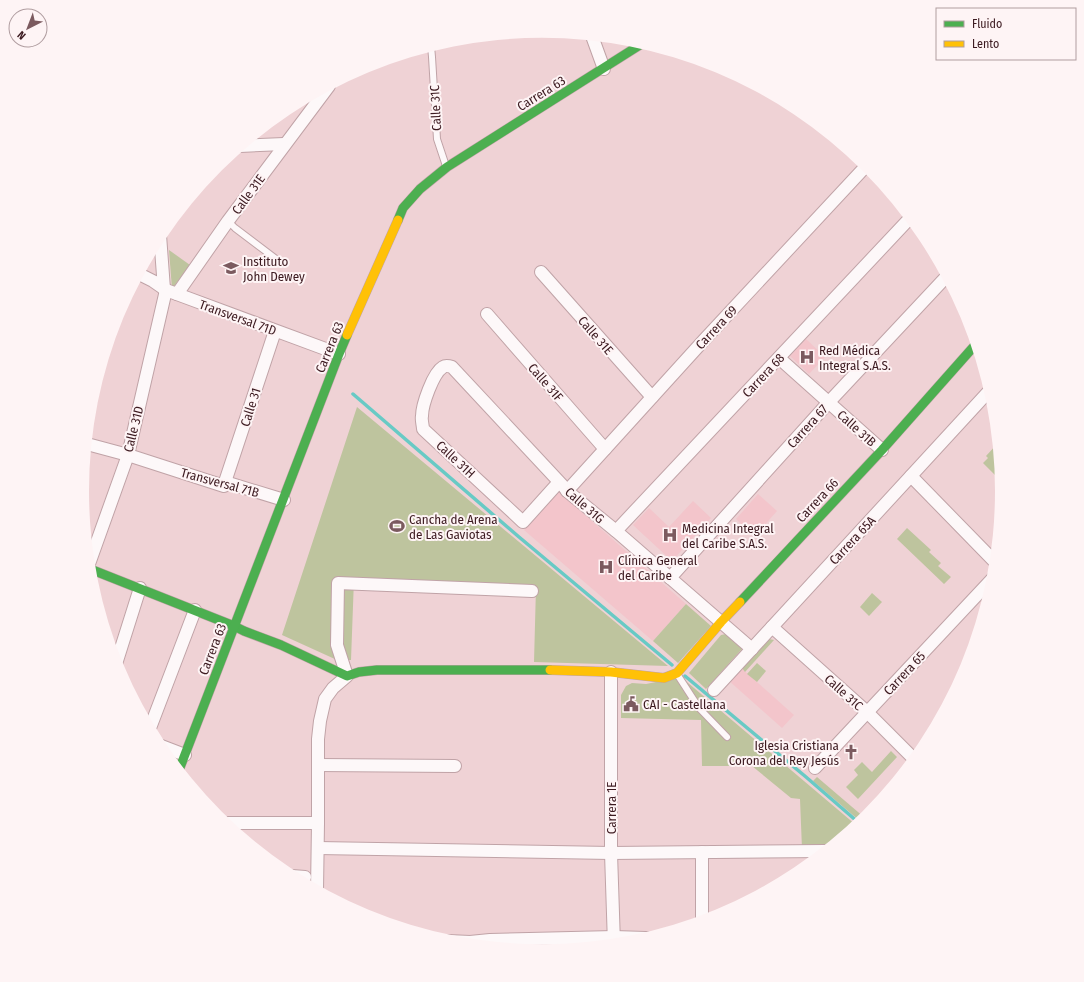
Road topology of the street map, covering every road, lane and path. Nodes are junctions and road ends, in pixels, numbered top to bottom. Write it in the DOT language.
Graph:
graph roads {
  1 [pos="594,41"];
  2 [pos="635,48"];
  3 [pos="432,52"];
  4 [pos="604,69"];
  5 [pos="314,100"];
  6 [pos="284,144"];
  7 [pos="249,146"];
  8 [pos="446,167"];
  9 [pos="862,171"];
  10 [pos="228,221"];
  11 [pos="906,222"];
  12 [pos="162,245"];
  13 [pos="276,259"];
  14 [pos="541,272"];
  15 [pos="144,276"];
  16 [pos="943,281"];
  17 [pos="169,291"];
  18 [pos="487,314"];
  19 [pos="275,331"];
  20 [pos="972,348"];
  21 [pos="339,354"];
  22 [pos="779,358"];
  23 [pos="431,384"];
  24 [pos="985,396"];
  25 [pos="652,397"];
  26 [pos="829,402"];
  27 [pos="92,445"];
  28 [pos="605,449"];
  29 [pos="882,450"];
  30 [pos="128,455"];
  31 [pos="911,476"];
  32 [pos="225,482"];
  33 [pos="563,486"];
  34 [pos="284,500"];
  35 [pos="523,522"];
  36 [pos="616,531"];
  37 [pos="93,552"];
  38 [pos="990,557"];
  39 [pos="97,572"];
  40 [pos="670,578"];
  41 [pos="984,587"];
  42 [pos="140,588"];
  43 [pos="532,591"];
  44 [pos="195,610"];
  45 [pos="721,622"];
  46 [pos="234,626"];
  47 [pos="772,627"];
  48 [pos="752,649"];
  49 [pos="118,650"];
  50 [pos="611,672"];
  51 [pos="677,673"];
  52 [pos="347,676"];
  53 [pos="714,690"];
  54 [pos="867,712"];
  55 [pos="153,721"];
  56 [pos="727,738"];
  57 [pos="170,749"];
  58 [pos="185,755"];
  59 [pos="910,755"];
  60 [pos="181,765"];
  61 [pos="318,765"];
  62 [pos="455,766"];
  63 [pos="815,768"];
  64 [pos="234,823"];
  65 [pos="318,823"];
  66 [pos="318,848"];
  67 [pos="817,851"];
  68 [pos="702,852"];
  69 [pos="611,853"];
  70 [pos="316,884"];
  71 [pos="702,915"];
  72 [pos="614,938"];
  73 [pos="487,940"];
  74 [pos="593,941"];
  1 -- 4 [label="street"];
  2 -- 4 [label="street, Carrera 63"];
  3 -- 8 [label="lane, Calle 31C"];
  4 -- 8 [label="street, Carrera 63"];
  5 -- 6 [label="street, Calle 31E"];
  6 -- 7 [label="street"];
  6 -- 10 [label="street, Calle 31E"];
  8 -- 21 [label="street, Carrera 63"];
  9 -- 25 [label="street, Carrera 69"];
  10 -- 13 [label="lane"];
  10 -- 17 [label="street, Calle 31E"];
  11 -- 22 [label="street, Carrera 68"];
  12 -- 17 [label="street"];
  14 -- 25 [label="street, Calle 31E"];
  15 -- 17 [label="street, Transversal 71D"];
  16 -- 26 [label="street, Carrera 67"];
  17 -- 19 [label="street, Transversal 71D"];
  17 -- 30 [label="street, Calle 31D"];
  18 -- 28 [label="street, Calle 31F"];
  19 -- 21 [label="street, Transversal 71D"];
  19 -- 32 [label="street, Calle 31"];
  20 -- 29 [label="street, Carrera 66"];
  21 -- 34 [label="street, Carrera 63"];
  22 -- 26 [label="street, Calle 31B"];
  22 -- 36 [label="street, Carrera 68"];
  23 -- 33 [label="street, Calle 31G"];
  23 -- 35 [label="street, Calle 31H"];
  24 -- 31 [label="street, Carrera 65A"];
  25 -- 28 [label="street, Carrera 69"];
  26 -- 29 [label="street, Calle 31B"];
  26 -- 40 [label="street, Carrera 67"];
  27 -- 30 [label="street, Transversal 71B"];
  28 -- 33 [label="street, Carrera 69"];
  29 -- 45 [label="street, Carrera 66"];
  30 -- 32 [label="street, Transversal 71B"];
  30 -- 37 [label="street, Calle 31D"];
  31 -- 38 [label="street"];
  31 -- 47 [label="street, Carrera 65A"];
  32 -- 34 [label="street, Transversal 71B"];
  33 -- 35 [label="street, Carrera 69"];
  33 -- 36 [label="street, Calle 31G"];
  34 -- 46 [label="street, Carrera 63"];
  36 -- 40 [label="street, Calle 31G"];
  39 -- 42 [label="street"];
  40 -- 45 [label="street, Calle 31G"];
  41 -- 54 [label="street, Carrera 65"];
  42 -- 44 [label="street"];
  42 -- 49 [label="street"];
  43 -- 52 [label="street"];
  44 -- 46 [label="street"];
  44 -- 55 [label="street"];
  45 -- 48 [label="street, Calle 31G"];
  45 -- 51 [label="street, Carrera 66"];
  46 -- 52 [label="street"];
  46 -- 58 [label="street, Carrera 63"];
  47 -- 48 [label="street, Carrera 65A"];
  47 -- 54 [label="street, Calle 31C"];
  48 -- 53 [label="street, Carrera 65A"];
  50 -- 51 [label="street"];
  50 -- 52 [label="street"];
  50 -- 69 [label="street, Carrera 1E"];
  51 -- 56 [label="lane"];
  52 -- 61 [label="street"];
  54 -- 59 [label="street, Calle 31C"];
  54 -- 63 [label="street, Carrera 65"];
  57 -- 58 [label="street"];
  58 -- 60 [label="street, Carrera 63"];
  61 -- 62 [label="street"];
  61 -- 65 [label="street"];
  64 -- 65 [label="street"];
  65 -- 66 [label="street"];
  66 -- 69 [label="street"];
  66 -- 70 [label="street"];
  67 -- 68 [label="street"];
  68 -- 69 [label="street"];
  68 -- 71 [label="street"];
  69 -- 72 [label="street, Carrera 1E"];
  73 -- 74 [label="street"];
}
